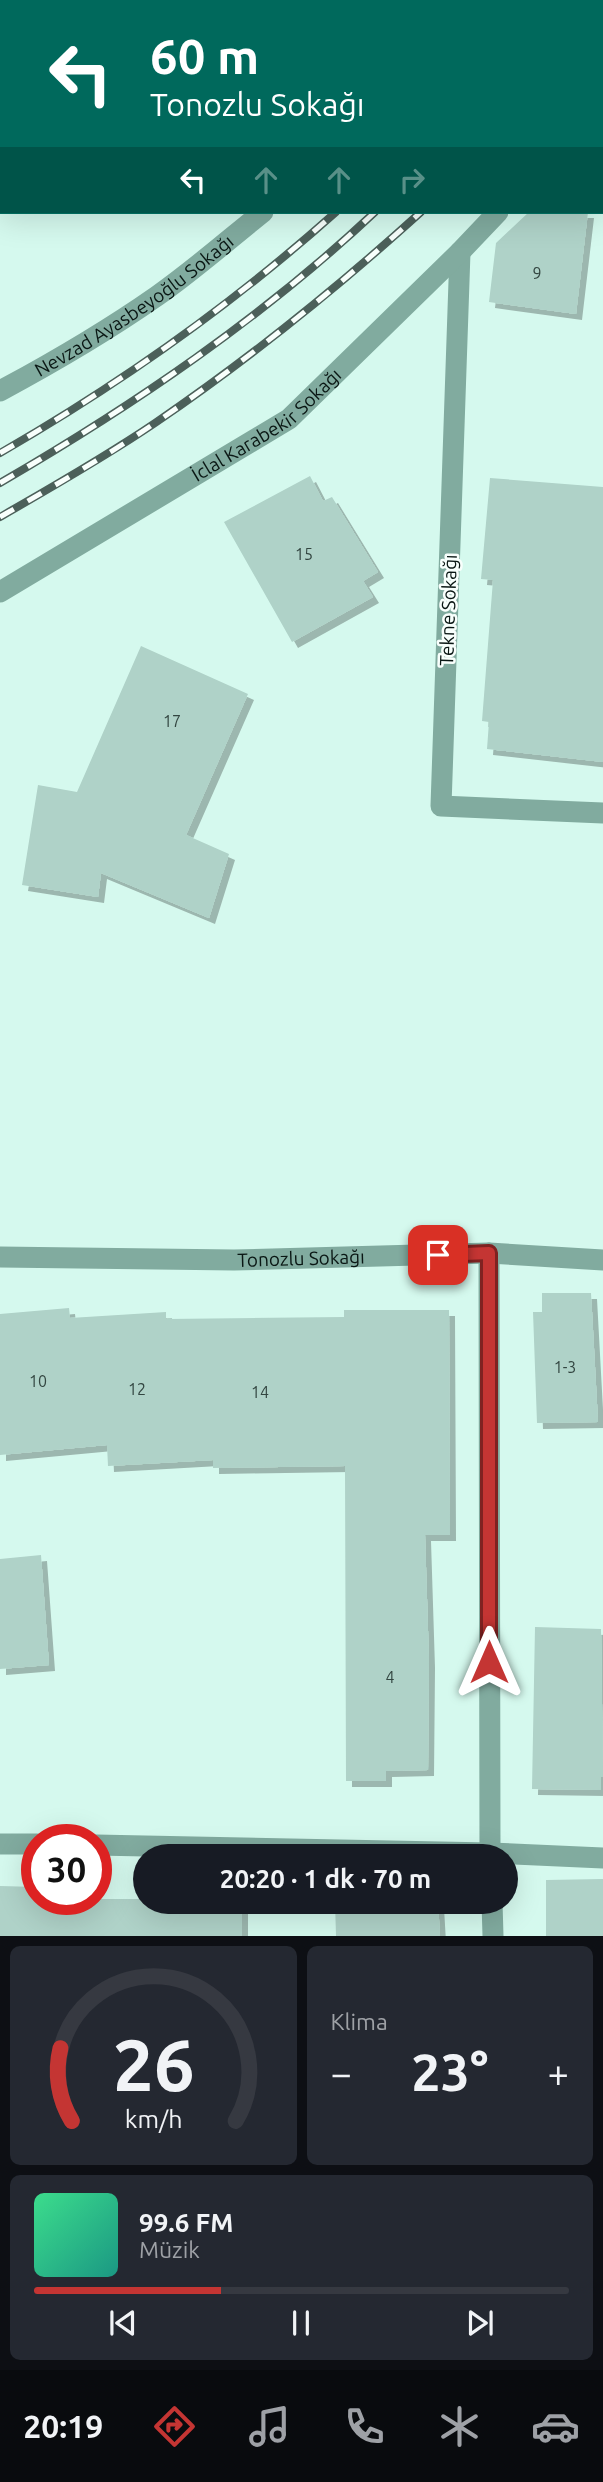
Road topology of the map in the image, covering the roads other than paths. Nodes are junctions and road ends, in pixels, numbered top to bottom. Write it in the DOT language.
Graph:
graph roads {
  1 [pos="260,214"];
  2 [pos="496,214"];
  3 [pos="460,252"];
  4 [pos="0,391"];
  5 [pos="0,592"];
  6 [pos="603,813"];
  7 [pos="489,1253"];
  8 [pos="0,1257"];
  9 [pos="603,1260"];
  10 [pos="0,1844"];
  11 [pos="21,1844"];
  12 [pos="490,1844"];
  13 [pos="112,1845"];
  14 [pos="133,1846"];
  15 [pos="518,1856"];
  16 [pos="603,1858"];
  17 [pos="492,1914"];
  18 [pos="493,1936"];
  1 -- 4 [label="street, Nevzad Ayasbeyoğlu Sokağı"];
  2 -- 3 [label="street, İclal Karabekir Sokağı"];
  3 -- 5 [label="street, İclal Karabekir Sokağı"];
  3 -- 6 [label="street, Tekne Sokağı"];
  7 -- 8 [label="street, Tonozlu Sokağı"];
  7 -- 9 [label="street, Tonozlu Sokağı"];
  7 -- 12 [label="street"];
  10 -- 11 [label="street"];
  13 -- 14 [label="street"];
  15 -- 16 [label="street"];
  17 -- 18 [label="street"];
}
